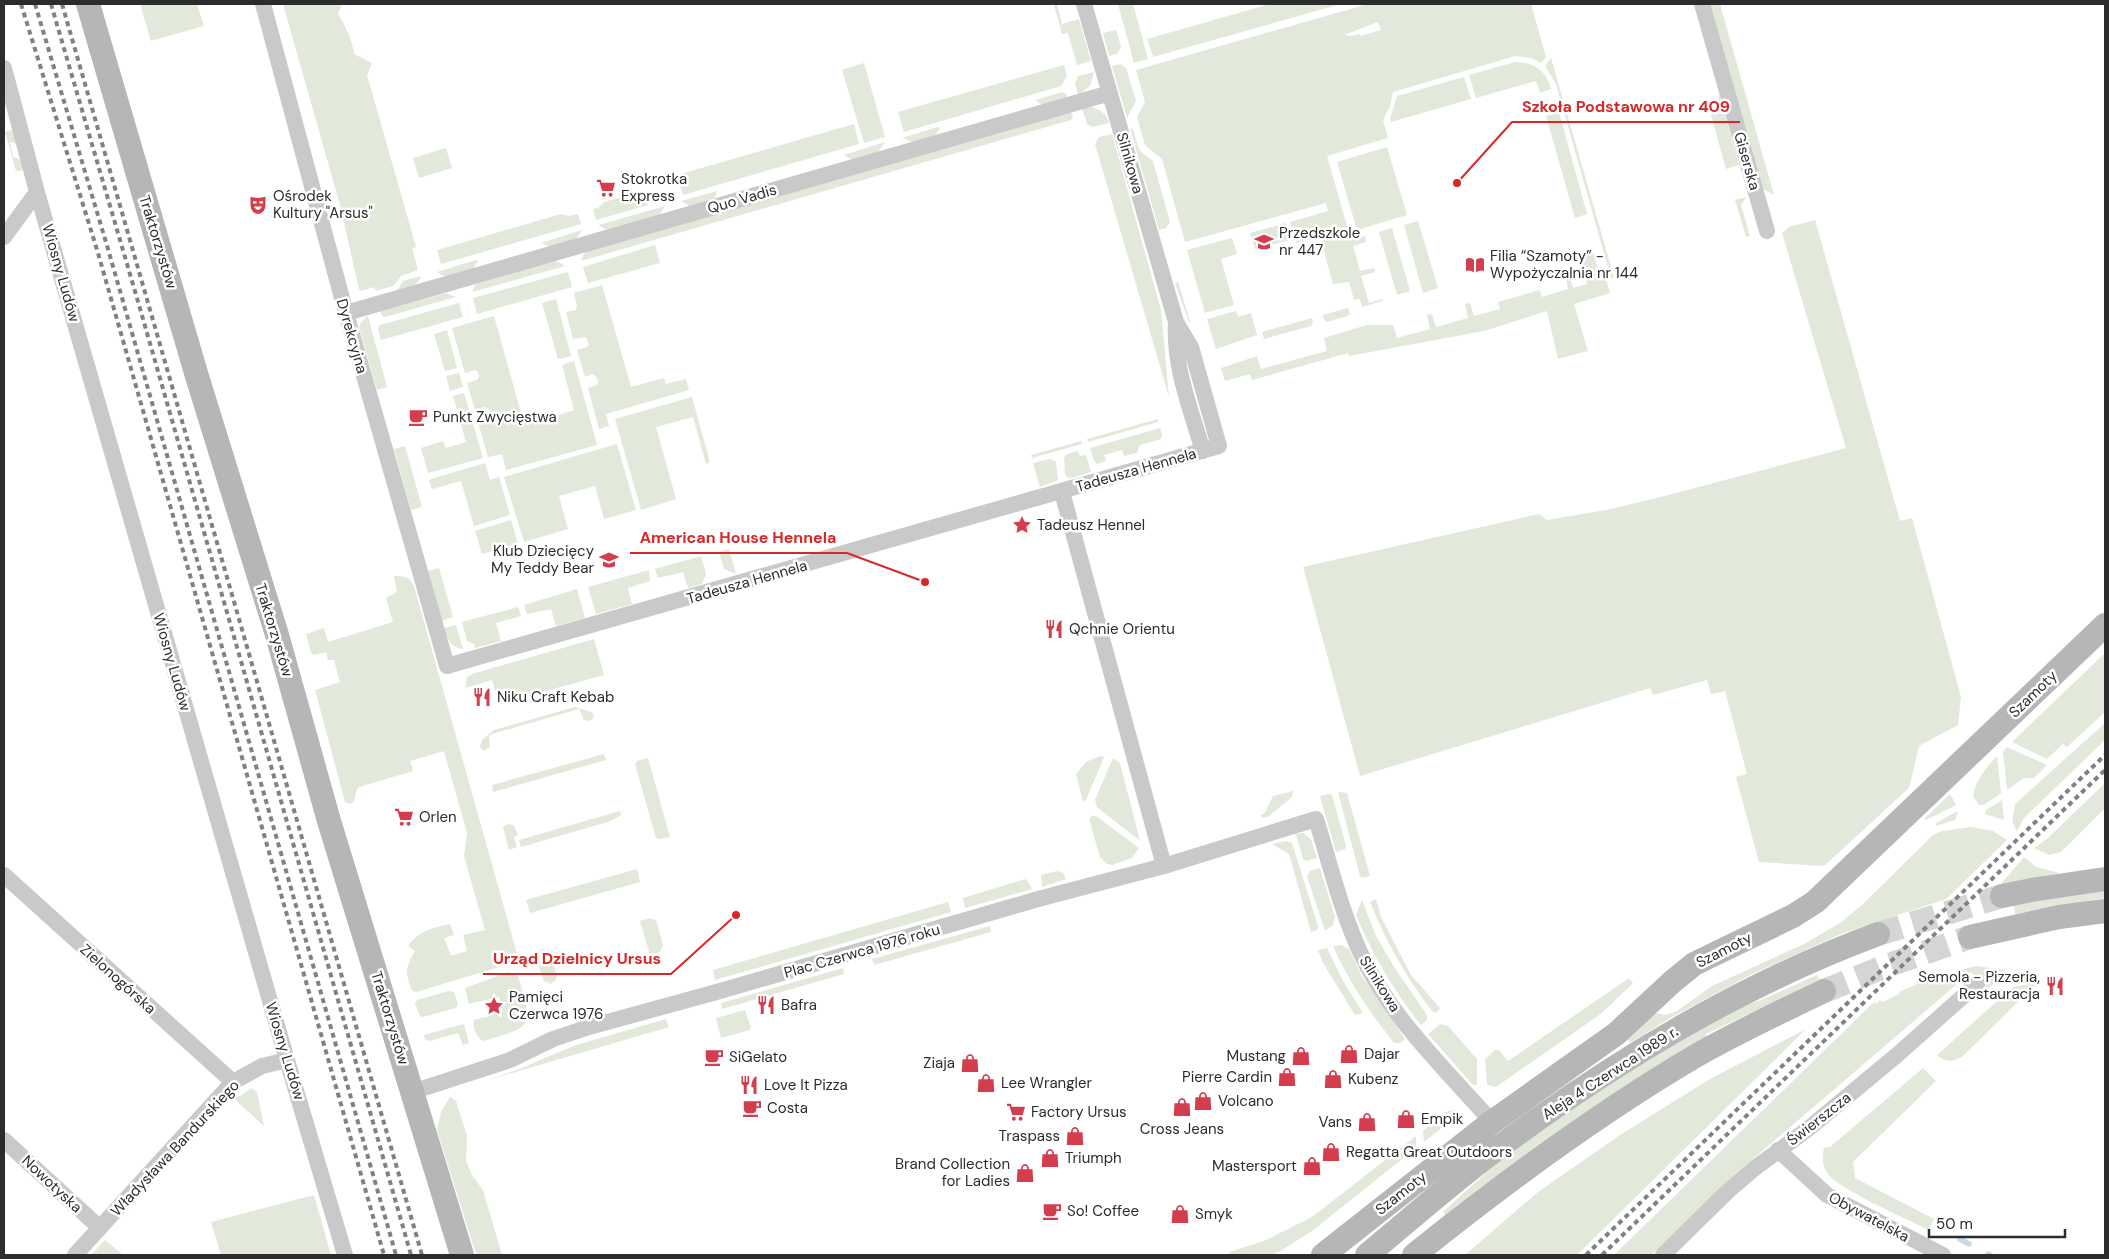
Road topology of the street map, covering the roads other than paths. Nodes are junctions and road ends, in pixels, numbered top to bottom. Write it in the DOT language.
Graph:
graph roads {
  1 [pos="88,4"];
  2 [pos="263,4"];
  3 [pos="1084,4"];
  4 [pos="1702,4"];
  5 [pos="4,68"];
  6 [pos="1110,93"];
  7 [pos="37,192"];
  8 [pos="1767,232"];
  9 [pos="4,237"];
  10 [pos="346,313"];
  11 [pos="1176,322"];
  12 [pos="1219,446"];
  13 [pos="1202,452"];
  14 [pos="1062,492"];
  15 [pos="2105,625"];
  16 [pos="447,666"];
  17 [pos="1316,820"];
  18 [pos="1164,866"];
  19 [pos="4,875"];
  20 [pos="2105,879"];
  21 [pos="2002,896"];
  22 [pos="2105,911"];
  23 [pos="1878,934"];
  24 [pos="1970,937"];
  25 [pos="1977,984"];
  26 [pos="1824,991"];
  27 [pos="287,1060"];
  28 [pos="233,1082"];
  29 [pos="412,1092"];
  30 [pos="1492,1122"];
  31 [pos="4,1140"];
  32 [pos="1778,1150"];
  33 [pos="100,1228"];
  34 [pos="1669,1253"];
  35 [pos="75,1255"];
  36 [pos="345,1255"];
  37 [pos="462,1255"];
  38 [pos="1323,1255"];
  39 [pos="1367,1255"];
  40 [pos="1414,1255"];
  41 [pos="1943,1255"];
  1 -- 29 [label="street, Traktorzystów"];
  2 -- 10 [label="street, Dyrekcyjna"];
  3 -- 6 [label="street, Silnikowa"];
  4 -- 8 [label="street, Giserska"];
  5 -- 7 [label="street, Wiosny Ludów"];
  6 -- 10 [label="street, Quo Vadis"];
  6 -- 11 [label="street, Silnikowa"];
  7 -- 9 [label="street"];
  7 -- 27 [label="street, Wiosny Ludów"];
  10 -- 16 [label="street, Dyrekcyjna"];
  11 -- 12 [label="street, Silnikowa"];
  11 -- 13 [label="street, Silnikowa"];
  12 -- 13 [label="street, Tadeusza Hennela"];
  13 -- 14 [label="street, Tadeusza Hennela"];
  14 -- 16 [label="street, Tadeusza Hennela"];
  14 -- 18 [label="street"];
  15 -- 30 [label="street, Szamoty"];
  17 -- 18 [label="street, Plac Czerwca 1976 roku"];
  17 -- 30 [label="street, Silnikowa"];
  18 -- 29 [label="street, Plac Czerwca 1976 roku"];
  19 -- 28 [label="street, Zielonogórska"];
  20 -- 21 [label="street"];
  22 -- 24 [label="street"];
  23 -- 39 [label="street, Aleja 4 Czerwca 1989 r."];
  25 -- 32 [label="street, Świerszcza"];
  26 -- 40 [label="street, Aleja 4 Czerwca 1989 r."];
  27 -- 28 [label="street, Władysława Bandurskiego"];
  27 -- 36 [label="street, Wiosny Ludów"];
  28 -- 33 [label="street, Władysława Bandurskiego"];
  29 -- 37 [label="street, Traktorzystów"];
  30 -- 38 [label="street, Szamoty"];
  31 -- 33 [label="street, Nowotyska"];
  32 -- 34 [label="street, Świerszcza"];
  32 -- 41 [label="street, Obywatelska"];
  33 -- 35 [label="street, Władysława Bandurskiego"];
}
